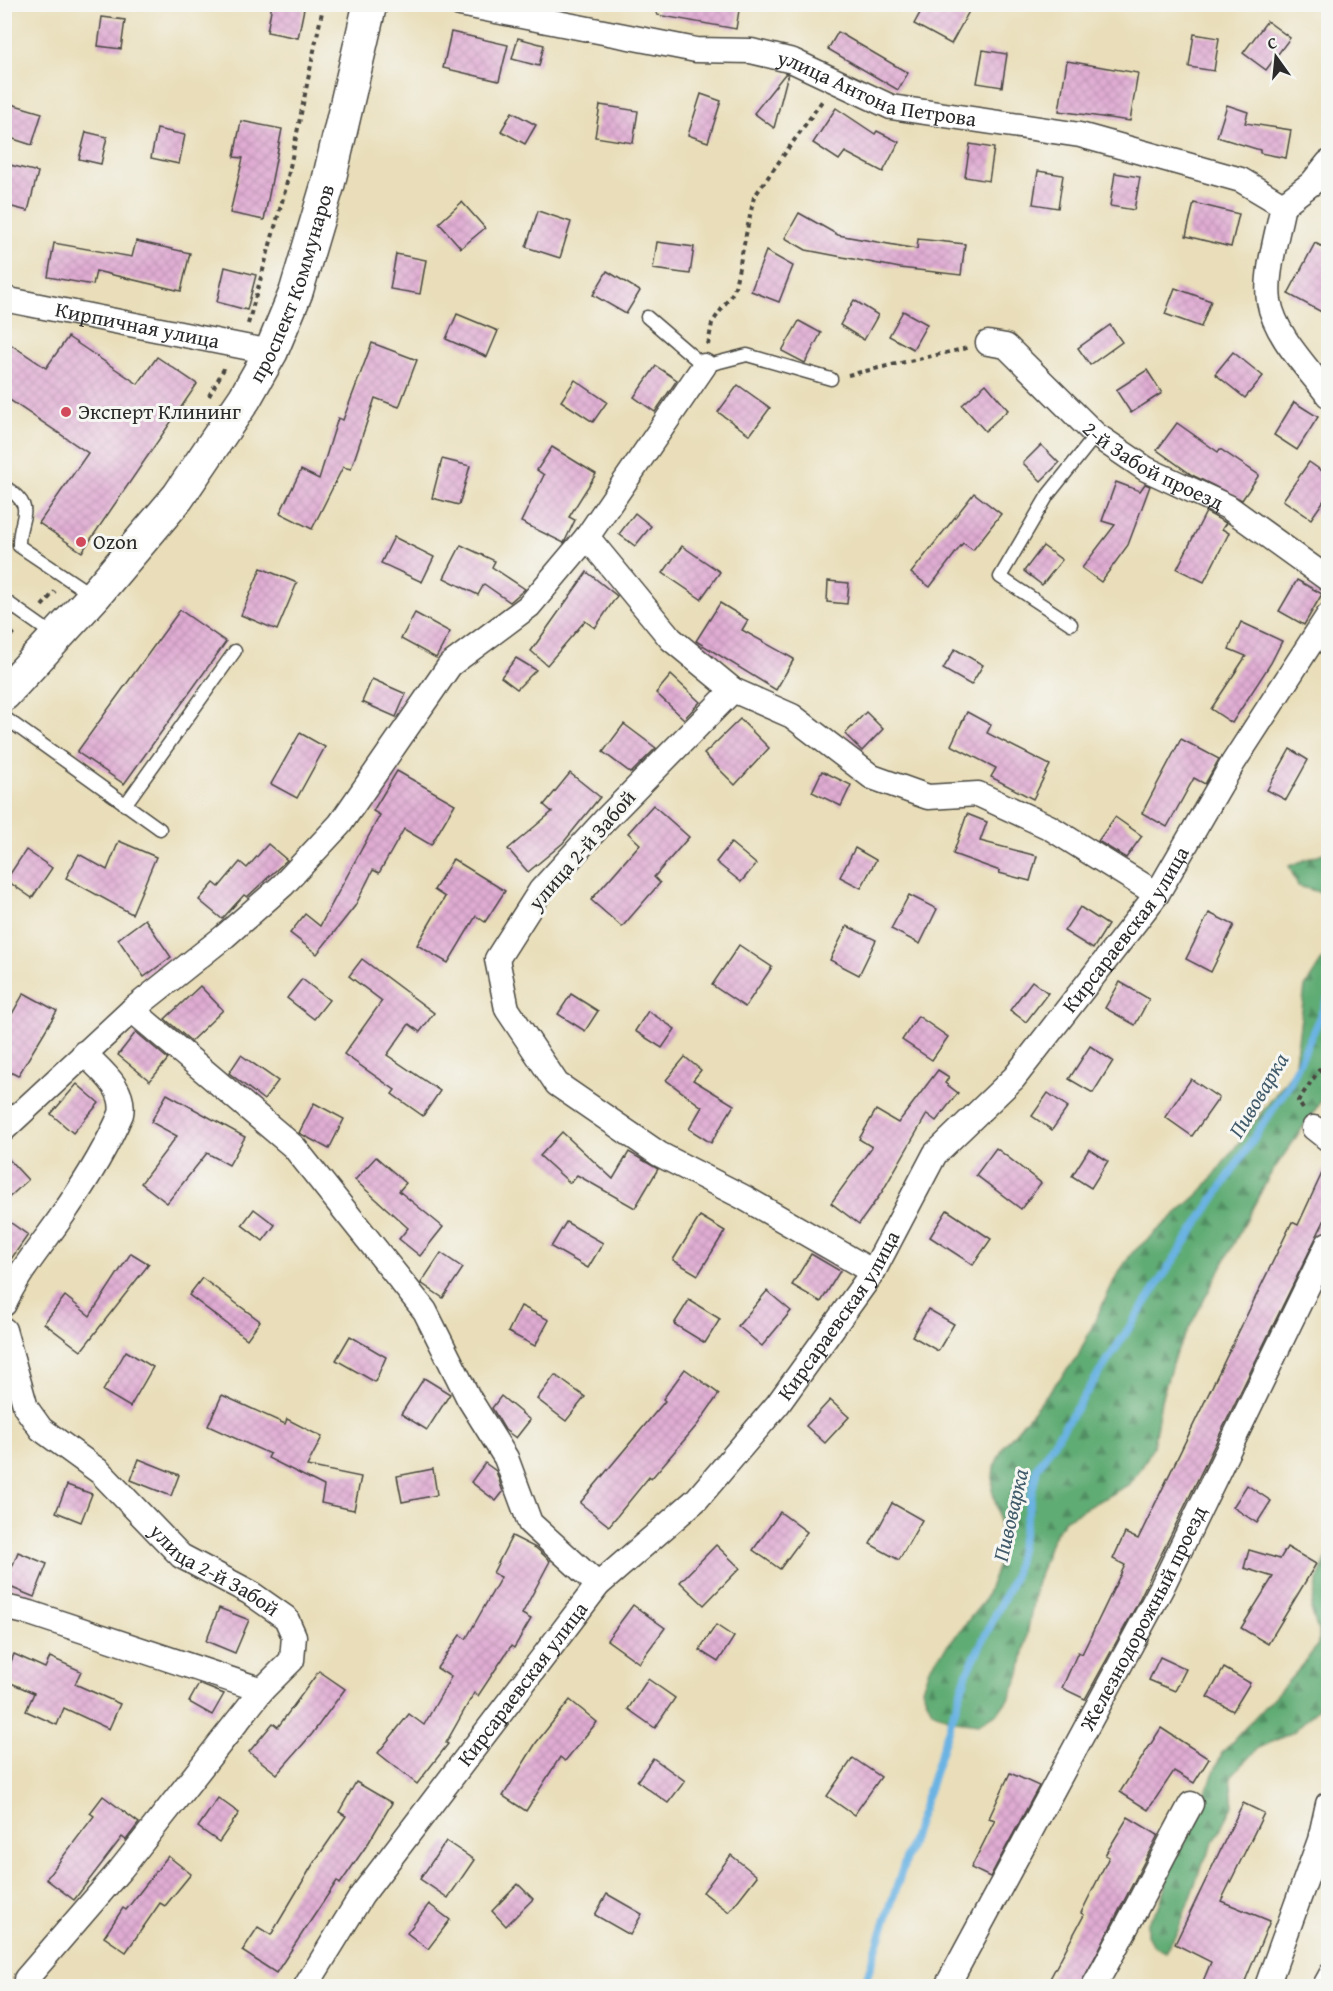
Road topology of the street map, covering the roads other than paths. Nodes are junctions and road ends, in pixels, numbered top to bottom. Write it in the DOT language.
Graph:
graph roads {
  1 [pos="370,4"];
  2 [pos="460,4"];
  3 [pos="1329,164"];
  4 [pos="1283,204"];
  5 [pos="4,299"];
  6 [pos="648,317"];
  7 [pos="988,343"];
  8 [pos="271,352"];
  9 [pos="704,366"];
  10 [pos="831,379"];
  11 [pos="1329,395"];
  12 [pos="1096,435"];
  13 [pos="4,486"];
  14 [pos="587,537"];
  15 [pos="1329,579"];
  16 [pos="94,596"];
  17 [pos="4,600"];
  18 [pos="1328,616"];
  19 [pos="1071,624"];
  20 [pos="57,638"];
  21 [pos="235,651"];
  22 [pos="733,690"];
  23 [pos="4,694"];
  24 [pos="4,717"];
  25 [pos="125,805"];
  26 [pos="160,829"];
  27 [pos="1156,894"];
  28 [pos="132,1010"];
  29 [pos="84,1053"];
  30 [pos="4,1129"];
  31 [pos="1329,1244"];
  32 [pos="873,1272"];
  33 [pos="4,1304"];
  34 [pos="4,1330"];
  35 [pos="598,1586"];
  36 [pos="4,1607"];
  37 [pos="262,1690"];
  38 [pos="1191,1804"];
  39 [pos="1329,1804"];
  40 [pos="1329,1968"];
  41 [pos="21,1979"];
  42 [pos="306,1986"];
  43 [pos="947,1986"];
  44 [pos="1094,1986"];
  45 [pos="1267,1986"];
  46 [pos="1318,1986"];
  1 -- 8 [label="street, проспект Коммунаров"];
  2 -- 4 [label="street, улица Антона Петрова"];
  3 -- 4 [label="street"];
  4 -- 11 [label="street"];
  5 -- 8 [label="street, Кирпичная улица"];
  6 -- 9 [label="lane"];
  7 -- 12 [label="street, 2-й Забой проезд"];
  8 -- 16 [label="street, проспект Коммунаров"];
  9 -- 10 [label="lane"];
  9 -- 14 [label="street"];
  12 -- 15 [label="street, 2-й Забой проезд"];
  12 -- 19 [label="lane"];
  13 -- 16 [label="lane"];
  14 -- 22 [label="street"];
  14 -- 28 [label="street"];
  16 -- 20 [label="street, проспект Коммунаров"];
  17 -- 20 [label="lane"];
  18 -- 27 [label="street, Кирсараевская улица"];
  20 -- 23 [label="street, проспект Коммунаров"];
  21 -- 25 [label="lane"];
  22 -- 27 [label="street"];
  22 -- 32 [label="street, улица 2-й Забой"];
  24 -- 25 [label="lane"];
  25 -- 26 [label="lane"];
  27 -- 32 [label="street, Кирсараевская улица"];
  28 -- 29 [label="street"];
  28 -- 35 [label="street"];
  29 -- 30 [label="street"];
  29 -- 33 [label="street"];
  31 -- 43 [label="street, Железнодорожный проезд"];
  32 -- 35 [label="street, Кирсараевская улица"];
  34 -- 37 [label="street, улица 2-й Забой"];
  35 -- 42 [label="street, Кирсараевская улица"];
  36 -- 37 [label="street"];
  37 -- 41 [label="street, улица 2-й Забой"];
  38 -- 44 [label="street"];
  39 -- 45 [label="street"];
  40 -- 46 [label="lane"];
}
